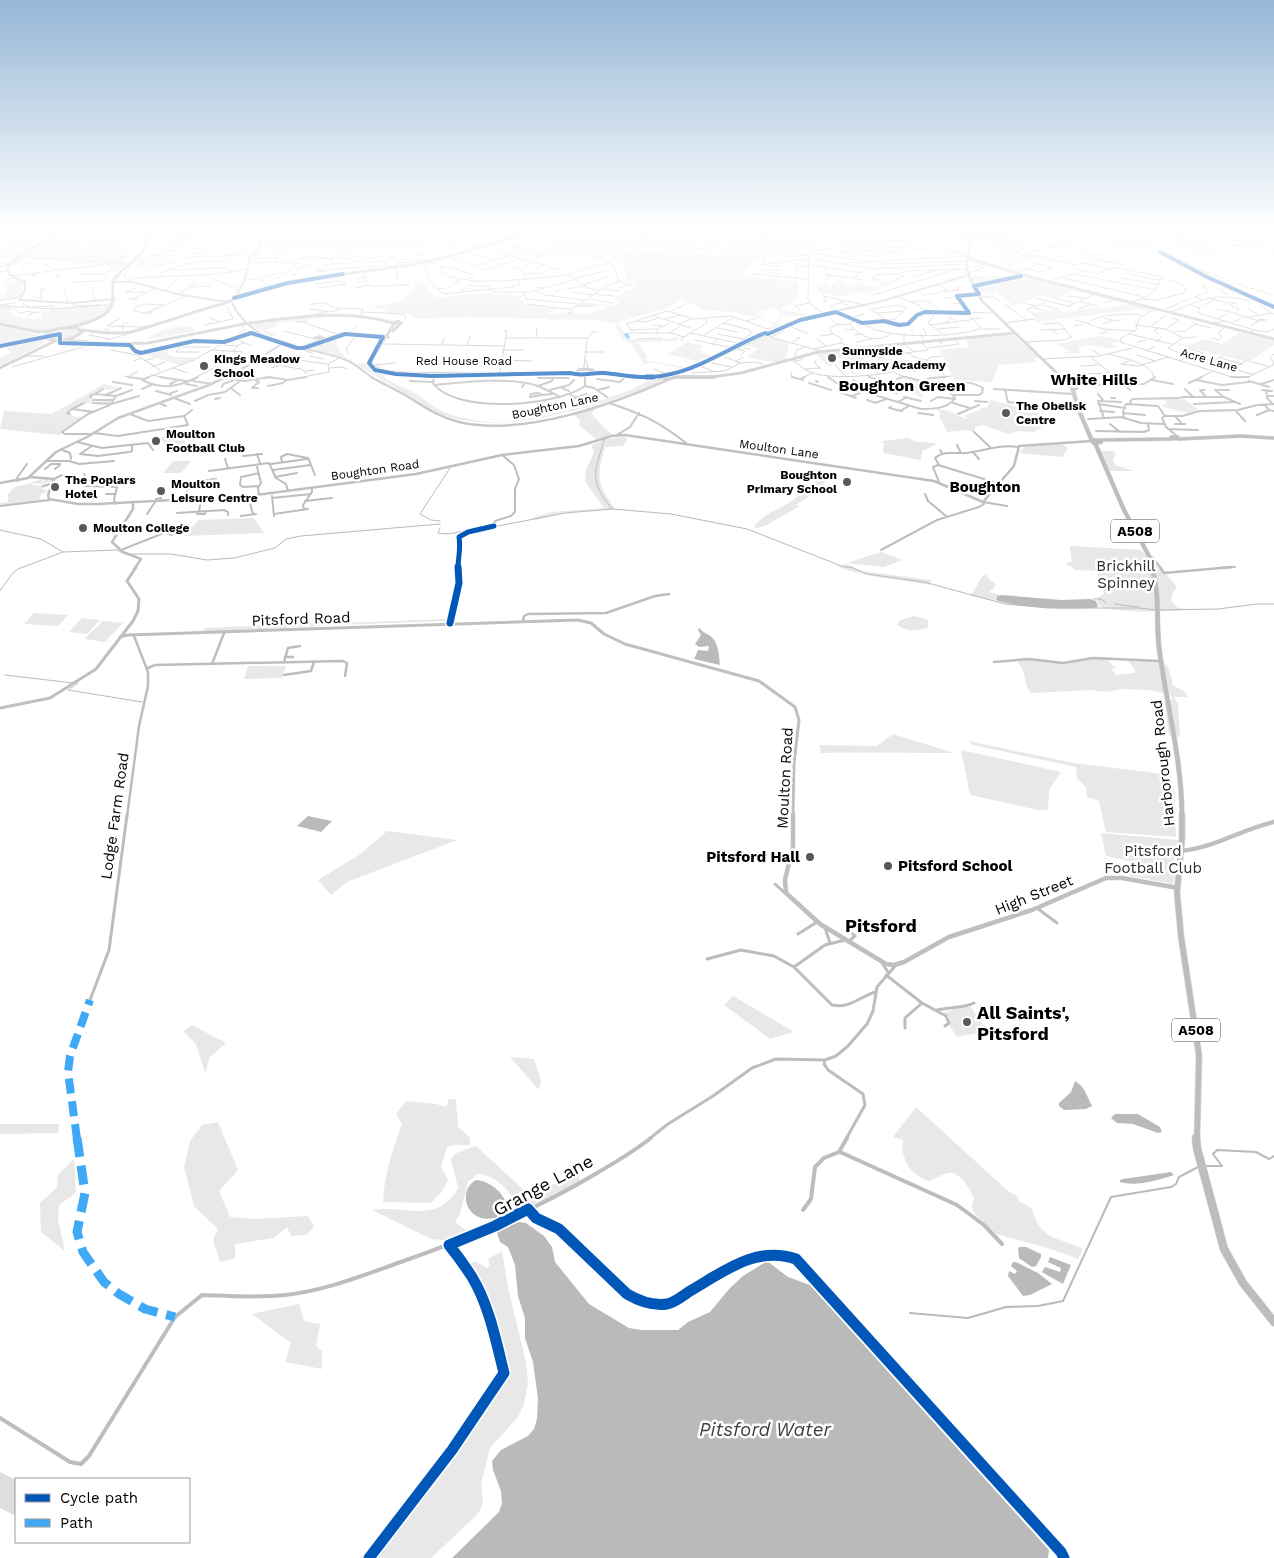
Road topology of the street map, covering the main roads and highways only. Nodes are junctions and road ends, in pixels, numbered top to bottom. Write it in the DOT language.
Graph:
graph roads {
  1 [pos="112,304"];
  2 [pos="115,304"];
  3 [pos="221,304"];
  4 [pos="986,304"];
  5 [pos="1136,304"];
  6 [pos="346,317"];
  7 [pos="388,321"];
  8 [pos="395,322"];
  9 [pos="0,324"];
  10 [pos="64,328"];
  11 [pos="392,329"];
  12 [pos="49,331"];
  13 [pos="81,331"];
  14 [pos="38,332"];
  15 [pos="1015,333"];
  16 [pos="387,337"];
  17 [pos="45,338"];
  18 [pos="1274,339"];
  19 [pos="62,340"];
  20 [pos="82,341"];
  21 [pos="384,345"];
  22 [pos="0,368"];
  23 [pos="500,372"];
  24 [pos="580,372"];
  25 [pos="592,372"];
  26 [pos="435,373"];
  27 [pos="518,373"];
  28 [pos="674,376"];
  29 [pos="662,377"];
  30 [pos="1274,438"];
  31 [pos="1096,442"];
  32 [pos="1274,1322"];
  1 -- 10 [label="highway"];
  2 -- 13 [label="highway"];
  3 -- 13 [label="main road"];
  4 -- 15 [label="highway"];
  5 -- 18 [label="main road"];
  6 -- 7 [label="main road"];
  6 -- 8 [label="main road"];
  6 -- 20 [label="main road, bridge"];
  7 -- 8 [label="main road"];
  7 -- 11 [label="main road"];
  8 -- 11 [label="main road"];
  8 -- 16 [label="main road"];
  9 -- 14 [label="main road"];
  10 -- 12 [label="highway"];
  10 -- 13 [label="highway"];
  11 -- 16 [label="main road"];
  12 -- 14 [label="main road"];
  12 -- 17 [label="highway"];
  13 -- 19 [label="highway"];
  13 -- 20 [label="main road"];
  14 -- 17 [label="main road"];
  15 -- 28 [label="main road"];
  15 -- 31 [label="highway"];
  16 -- 21 [label="main road"];
  17 -- 19 [label="highway"];
  17 -- 22 [label="highway"];
  19 -- 20 [label="main road"];
  19 -- 22 [label="highway"];
  21 -- 26 [label="main road, Red House Road"];
  21 -- 26 [label="main road"];
  23 -- 24 [label="main road, Red House Road"];
  23 -- 26 [label="main road, Red House Road"];
  23 -- 27 [label="main road"];
  24 -- 25 [label="main road"];
  24 -- 25 [label="main road"];
  24 -- 27 [label="main road"];
  25 -- 29 [label="main road"];
  26 -- 27 [label="main road"];
  28 -- 29 [label="main road"];
  28 -- 29 [label="main road"];
  30 -- 31 [label="main road"];
  31 -- 32 [label="highway, Harborough Road / A508"];
}
